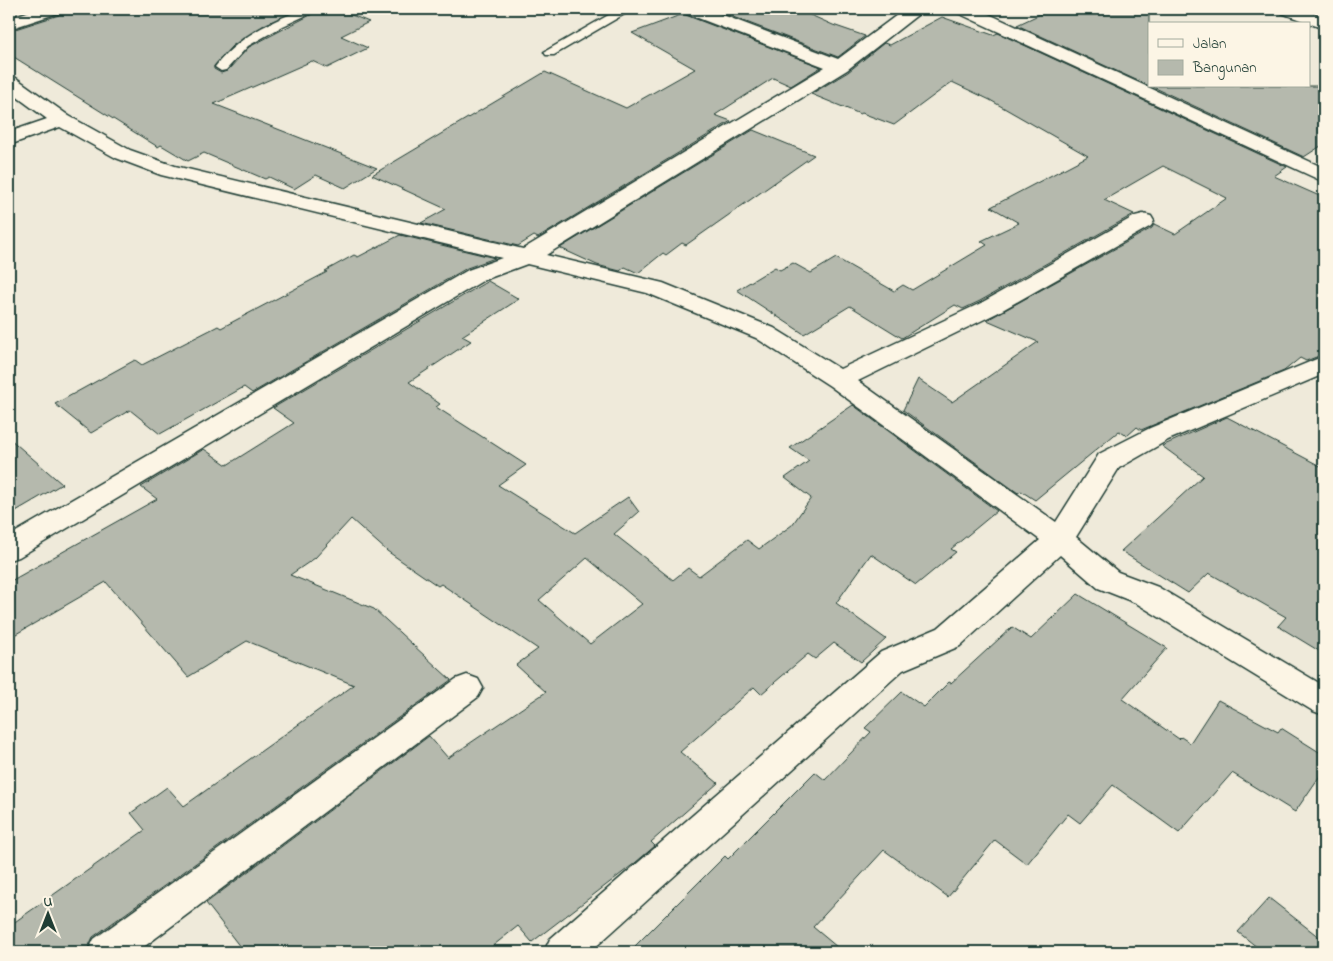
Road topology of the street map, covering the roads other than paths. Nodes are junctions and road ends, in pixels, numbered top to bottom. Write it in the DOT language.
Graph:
graph roads {
  1 [pos="52,9"];
  2 [pos="314,9"];
  3 [pos="627,9"];
  4 [pos="691,9"];
  5 [pos="916,9"];
  6 [pos="964,9"];
  7 [pos="1288,9"];
  8 [pos="9,24"];
  9 [pos="1324,24"];
  10 [pos="550,52"];
  11 [pos="840,66"];
  12 [pos="221,68"];
  13 [pos="9,82"];
  14 [pos="62,120"];
  15 [pos="9,139"];
  16 [pos="1324,176"];
  17 [pos="1143,221"];
  18 [pos="526,257"];
  19 [pos="1324,364"];
  20 [pos="839,380"];
  21 [pos="1060,539"];
  22 [pos="9,549"];
  23 [pos="467,688"];
  24 [pos="1324,702"];
  25 [pos="108,952"];
  26 [pos="563,952"];
  1 -- 8 [label="main road"];
  2 -- 12 [label="lane"];
  3 -- 10 [label="lane"];
  4 -- 11 [label="main road"];
  5 -- 11 [label="main road"];
  6 -- 16 [label="main road"];
  7 -- 9 [label="main road"];
  11 -- 18 [label="main road"];
  13 -- 14 [label="main road"];
  14 -- 15 [label="main road"];
  14 -- 18 [label="main road"];
  17 -- 20 [label="main road"];
  18 -- 20 [label="main road"];
  18 -- 22 [label="main road"];
  19 -- 21 [label="main road"];
  20 -- 21 [label="main road"];
  21 -- 24 [label="main road"];
  21 -- 26 [label="main road"];
  23 -- 25 [label="main road"];
}
